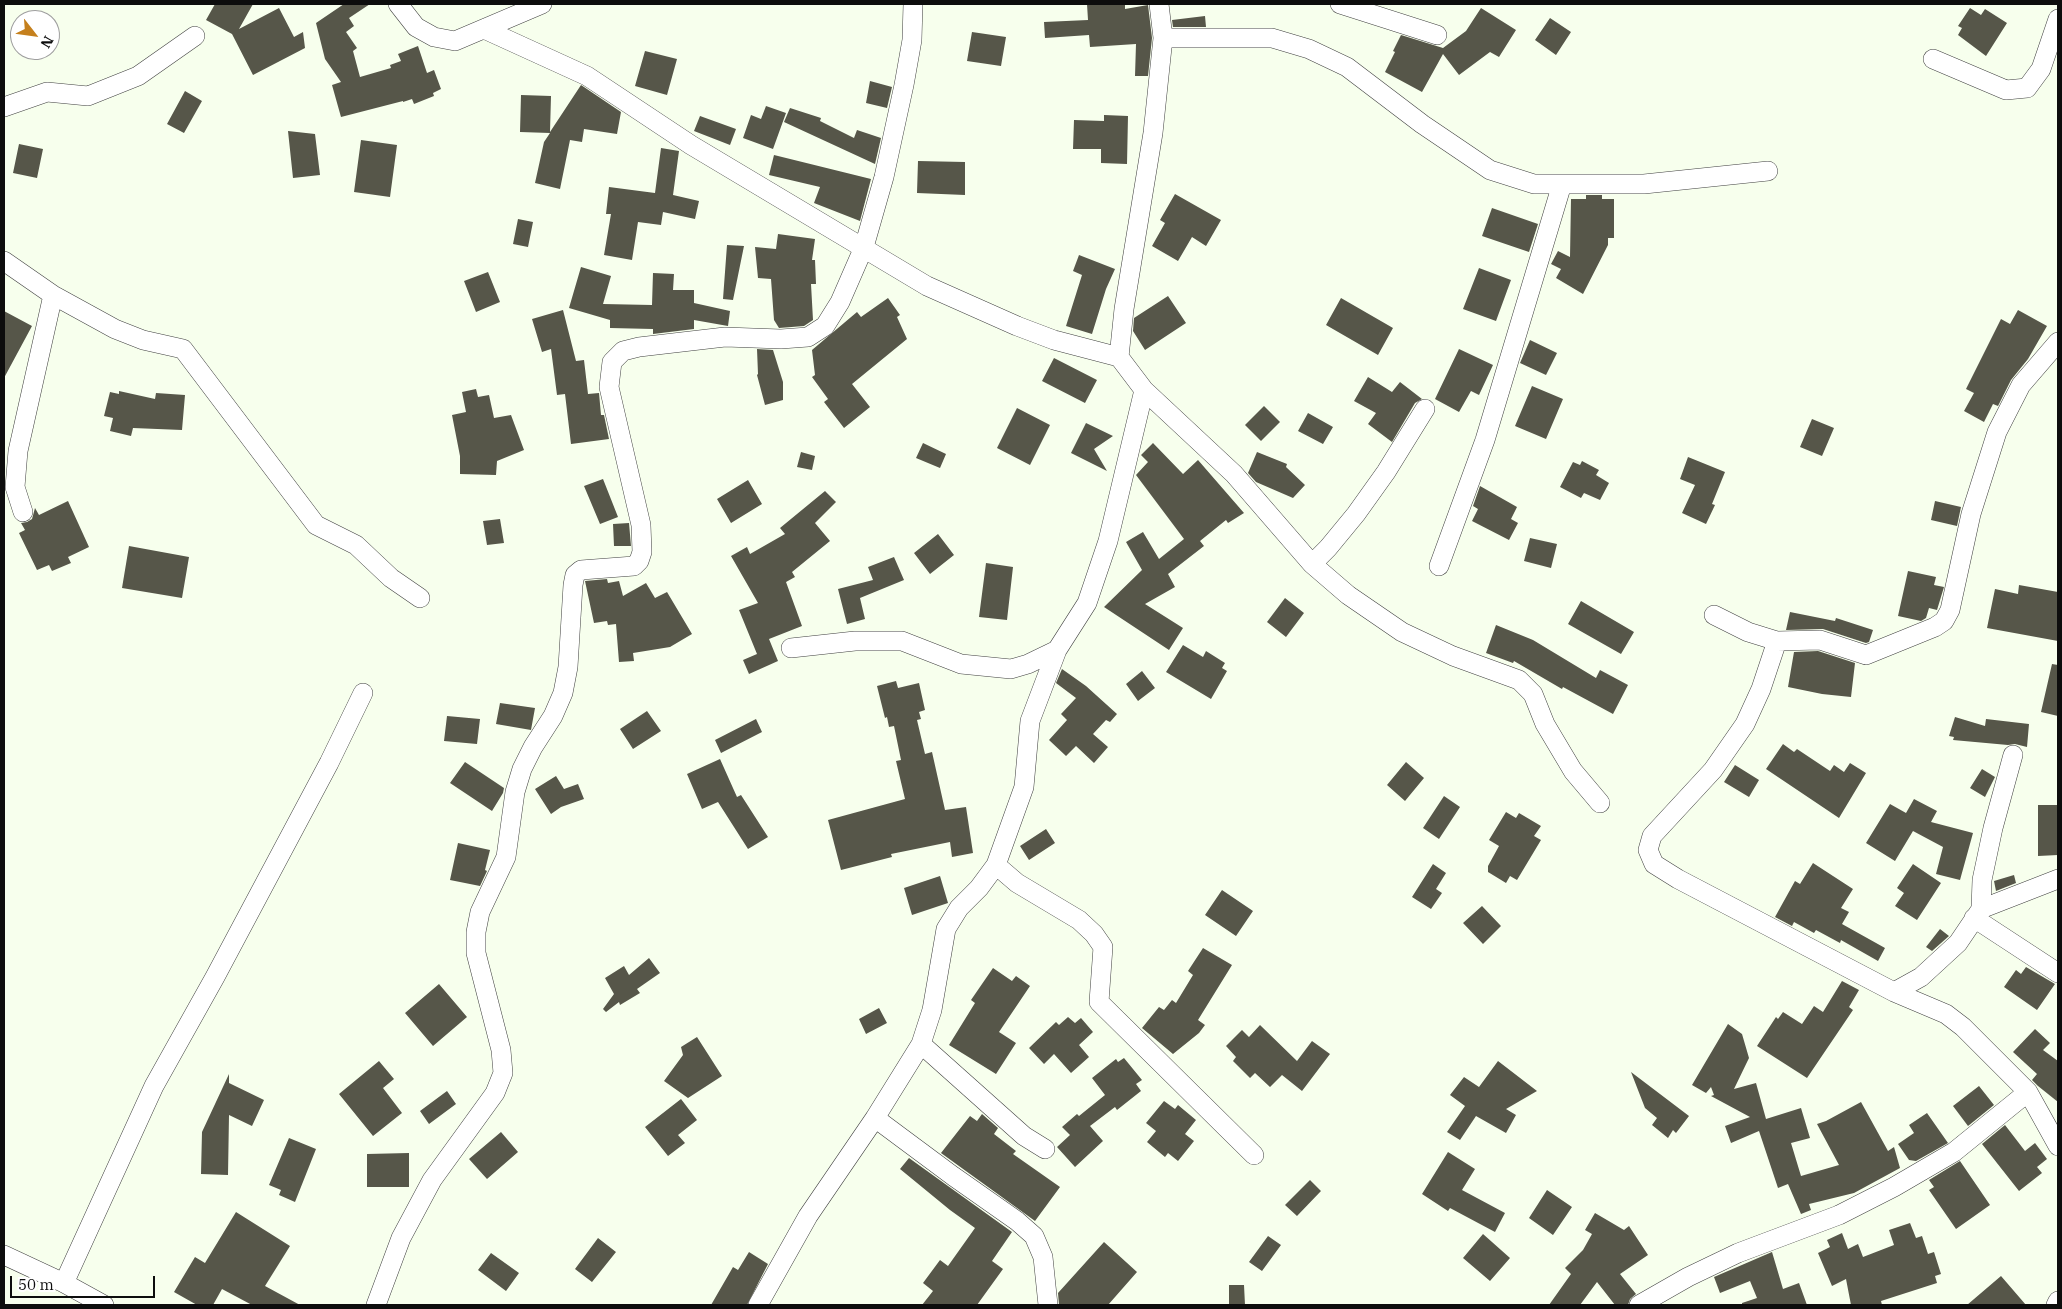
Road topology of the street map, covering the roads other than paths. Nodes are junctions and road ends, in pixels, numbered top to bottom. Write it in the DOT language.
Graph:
graph roads {
  1 [pos="398,4"];
  2 [pos="542,4"];
  3 [pos="913,4"];
  4 [pos="1159,4"];
  5 [pos="1340,4"];
  6 [pos="2058,18"];
  7 [pos="484,29"];
  8 [pos="1437,35"];
  9 [pos="196,36"];
  10 [pos="1163,38"];
  11 [pos="1933,59"];
  12 [pos="4,107"];
  13 [pos="1768,171"];
  14 [pos="1562,184"];
  15 [pos="864,247"];
  16 [pos="4,261"];
  17 [pos="53,295"];
  18 [pos="2058,342"];
  19 [pos="1119,357"];
  20 [pos="1144,390"];
  21 [pos="1425,409"];
  22 [pos="23,512"];
  23 [pos="1312,564"];
  24 [pos="1439,566"];
  25 [pos="420,598"];
  26 [pos="1714,615"];
  27 [pos="1777,642"];
  28 [pos="791,648"];
  29 [pos="1057,650"];
  30 [pos="363,693"];
  31 [pos="2013,755"];
  32 [pos="1600,803"];
  33 [pos="996,865"];
  34 [pos="2058,879"];
  35 [pos="1977,914"];
  36 [pos="2058,974"];
  37 [pos="1894,992"];
  38 [pos="921,1044"];
  39 [pos="2028,1092"];
  40 [pos="875,1118"];
  41 [pos="2058,1146"];
  42 [pos="1045,1149"];
  43 [pos="1254,1155"];
  44 [pos="4,1255"];
  45 [pos="64,1284"];
  46 [pos="2058,1301"];
  47 [pos="104,1305"];
  48 [pos="376,1305"];
  49 [pos="758,1305"];
  50 [pos="1048,1305"];
  51 [pos="1639,1305"];
  52 [pos="2056,1305"];
  1 -- 7 [label="street"];
  2 -- 7 [label="street"];
  3 -- 15 [label="street"];
  4 -- 10 [label="street"];
  5 -- 8 [label="street"];
  6 -- 11 [label="street"];
  7 -- 15 [label="street"];
  9 -- 12 [label="street"];
  10 -- 14 [label="street"];
  10 -- 19 [label="street"];
  13 -- 14 [label="street"];
  14 -- 24 [label="street"];
  15 -- 19 [label="street"];
  15 -- 48 [label="street"];
  16 -- 17 [label="street"];
  17 -- 22 [label="street"];
  17 -- 25 [label="street"];
  18 -- 27 [label="street"];
  19 -- 20 [label="street"];
  20 -- 23 [label="street"];
  20 -- 29 [label="street"];
  21 -- 23 [label="street"];
  23 -- 32 [label="street"];
  26 -- 27 [label="street"];
  27 -- 37 [label="street"];
  28 -- 29 [label="street"];
  29 -- 33 [label="street"];
  30 -- 45 [label="street"];
  31 -- 35 [label="street"];
  33 -- 38 [label="street"];
  33 -- 43 [label="street"];
  34 -- 35 [label="street"];
  35 -- 36 [label="street"];
  35 -- 37 [label="street"];
  37 -- 39 [label="street"];
  38 -- 40 [label="street"];
  38 -- 42 [label="street"];
  39 -- 41 [label="street"];
  39 -- 51 [label="street"];
  40 -- 49 [label="street"];
  40 -- 50 [label="street"];
  44 -- 45 [label="street"];
  45 -- 47 [label="street"];
  46 -- 52 [label="street"];
}
